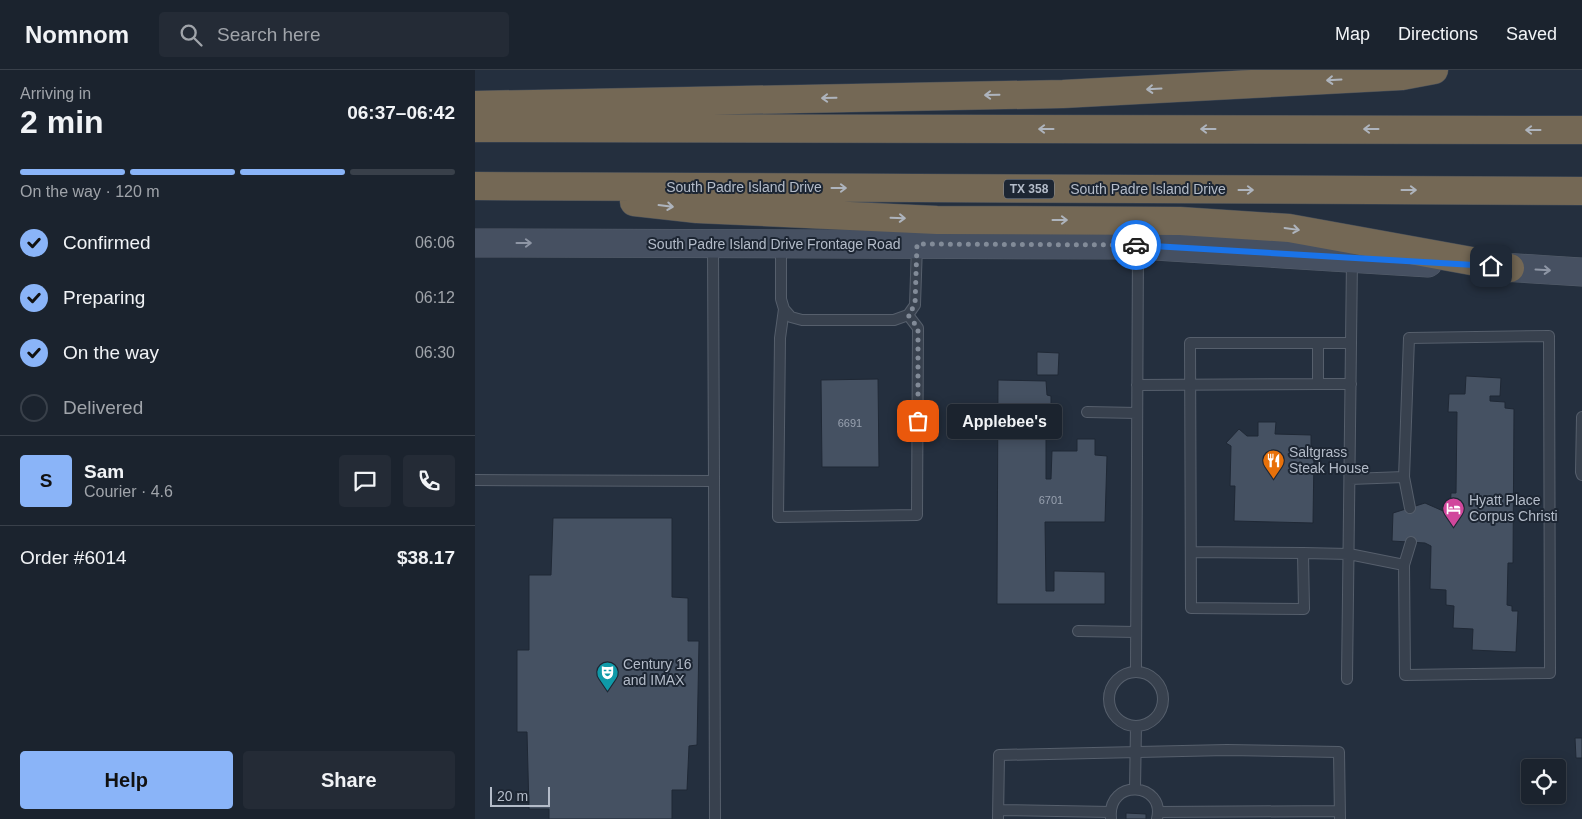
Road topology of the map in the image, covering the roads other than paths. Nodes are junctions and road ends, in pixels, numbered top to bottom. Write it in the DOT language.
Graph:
graph roads {
  1 [pos="1434,70"];
  2 [pos="475,105"];
  3 [pos="475,128"];
  4 [pos="1582,130"];
  5 [pos="485,186"];
  6 [pos="1582,191"];
  7 [pos="475,243"];
  8 [pos="713,244"];
  9 [pos="781,244"];
  10 [pos="917,244"];
  11 [pos="1138,245"];
  12 [pos="1352,258"];
  13 [pos="1510,268"];
  14 [pos="1582,272"];
  15 [pos="783,309"];
  16 [pos="908,315"];
  17 [pos="1318,343"];
  18 [pos="1351,343"];
  19 [pos="1189,384"];
  20 [pos="1318,384"];
  21 [pos="1351,384"];
  22 [pos="1137,385"];
  23 [pos="1087,412"];
  24 [pos="1137,413"];
  25 [pos="1582,417"];
  26 [pos="1582,475"];
  27 [pos="1405,477"];
  28 [pos="1350,479"];
  29 [pos="475,480"];
  30 [pos="714,481"];
  31 [pos="1410,508"];
  32 [pos="1411,542"];
  33 [pos="1191,552"];
  34 [pos="1303,552"];
  35 [pos="1349,554"];
  36 [pos="1404,565"];
  37 [pos="1079,631"];
  38 [pos="1136,632"];
  39 [pos="1136,671"];
  40 [pos="1347,679"];
  41 [pos="1136,726"];
  42 [pos="1135,753"];
  43 [pos="1135,789"];
  44 [pos="998,815"];
  45 [pos="1158,815"];
  46 [pos="1340,815"];
  47 [pos="1111,816"];
  48 [pos="715,819"];
  1 -- 2 [label="highway, one-way"];
  4 -- 3 [label="highway, one-way"];
  5 -- 6 [label="highway, South Padre Island Drive / TX 358, one-way"];
  5 -- 13 [label="highway, one-way"];
  7 -- 8 [label="main road, South Padre Island Drive Frontage Road, one-way"];
  8 -- 9 [label="main road, South Padre Island Drive Frontage Road"];
  8 -- 30 [label="lane"];
  9 -- 10 [label="main road, South Padre Island Drive Frontage Road"];
  9 -- 15 [label="lane"];
  10 -- 11 [label="main road, South Padre Island Drive Frontage Road"];
  10 -- 16 [label="lane"];
  11 -- 12 [label="main road, South Padre Island Drive Frontage Road"];
  11 -- 22 [label="lane"];
  12 -- 13 [label="main road, South Padre Island Drive Frontage Road"];
  12 -- 18 [label="lane"];
  13 -- 14 [label="main road, South Padre Island Drive Frontage Road, one-way"];
  15 -- 16 [label="lane"];
  15 -- 16 [label="lane"];
  17 -- 18 [label="lane"];
  17 -- 19 [label="lane"];
  17 -- 20 [label="lane"];
  18 -- 21 [label="lane"];
  19 -- 20 [label="lane"];
  19 -- 22 [label="lane"];
  19 -- 33 [label="lane"];
  20 -- 21 [label="lane"];
  21 -- 28 [label="lane"];
  22 -- 24 [label="lane"];
  23 -- 24 [label="lane"];
  24 -- 38 [label="lane"];
  25 -- 26 [label="lane"];
  27 -- 28 [label="lane"];
  27 -- 31 [label="lane"];
  27 -- 36 [label="lane"];
  28 -- 35 [label="lane"];
  29 -- 30 [label="lane"];
  30 -- 48 [label="lane"];
  32 -- 36 [label="lane"];
  33 -- 34 [label="lane"];
  33 -- 34 [label="lane"];
  34 -- 35 [label="lane"];
  35 -- 36 [label="lane"];
  35 -- 40 [label="lane"];
  37 -- 38 [label="lane"];
  38 -- 39 [label="lane"];
  39 -- 41 [label="lane"];
  39 -- 41 [label="lane"];
  41 -- 42 [label="lane"];
  42 -- 43 [label="lane"];
  42 -- 44 [label="lane"];
  42 -- 46 [label="lane"];
  43 -- 45 [label="lane"];
  43 -- 47 [label="lane"];
  44 -- 47 [label="lane"];
  45 -- 46 [label="lane"];
}
